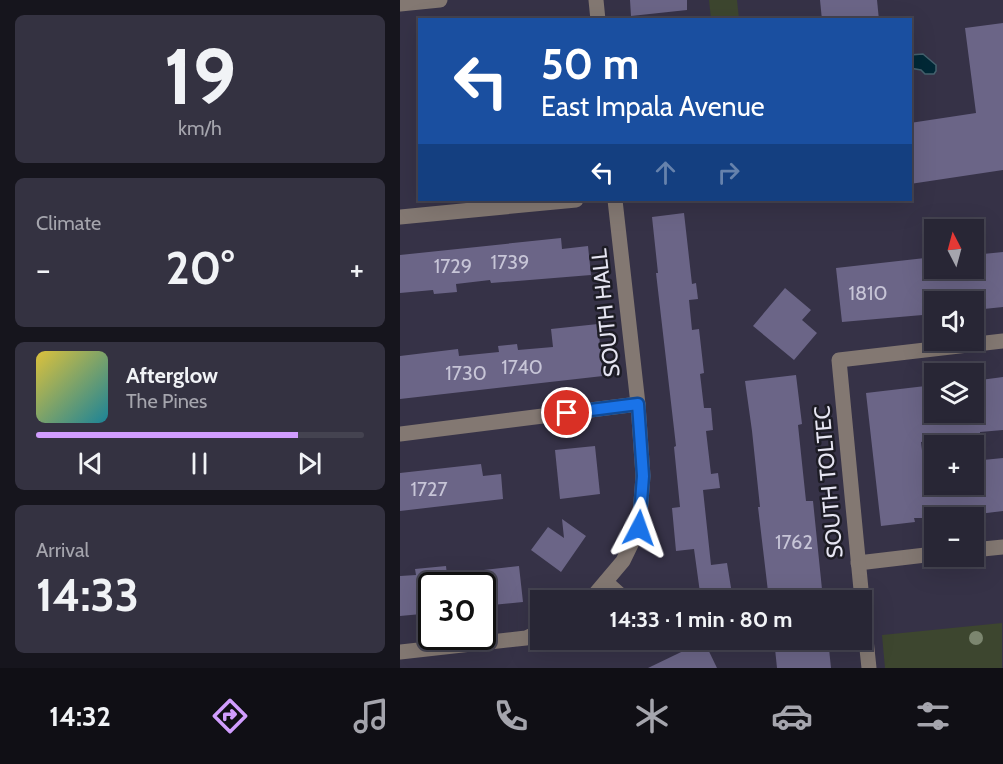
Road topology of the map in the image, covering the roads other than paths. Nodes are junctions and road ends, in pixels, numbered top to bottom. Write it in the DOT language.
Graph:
graph roads {
  1 [pos="440,0"];
  2 [pos="596,0"];
  3 [pos="400,4"];
  4 [pos="598,18"];
  5 [pos="566,201"];
  6 [pos="615,201"];
  7 [pos="400,217"];
  8 [pos="1003,341"];
  9 [pos="638,404"];
  10 [pos="400,434"];
  11 [pos="1003,547"];
  12 [pos="984,549"];
  13 [pos="924,555"];
  14 [pos="858,563"];
  15 [pos="606,582"];
  16 [pos="599,590"];
  17 [pos="615,590"];
  18 [pos="861,590"];
  19 [pos="530,636"];
  20 [pos="866,650"];
  21 [pos="400,652"];
  22 [pos="868,668"];
  1 -- 3 [label="street"];
  2 -- 4 [label="street"];
  5 -- 7 [label="street"];
  6 -- 9 [label="street, SOUTH HALL"];
  8 -- 14 [label="street, SOUTH TOLTEC"];
  9 -- 10 [label="street"];
  9 -- 15 [label="street, SOUTH HALL"];
  11 -- 12 [label="street"];
  13 -- 14 [label="street"];
  14 -- 18 [label="street, SOUTH TOLTEC"];
  15 -- 16 [label="street, SOUTH HALL"];
  15 -- 17 [label="street"];
  19 -- 21 [label="street"];
  20 -- 22 [label="street, SOUTH TOLTEC"];
}
